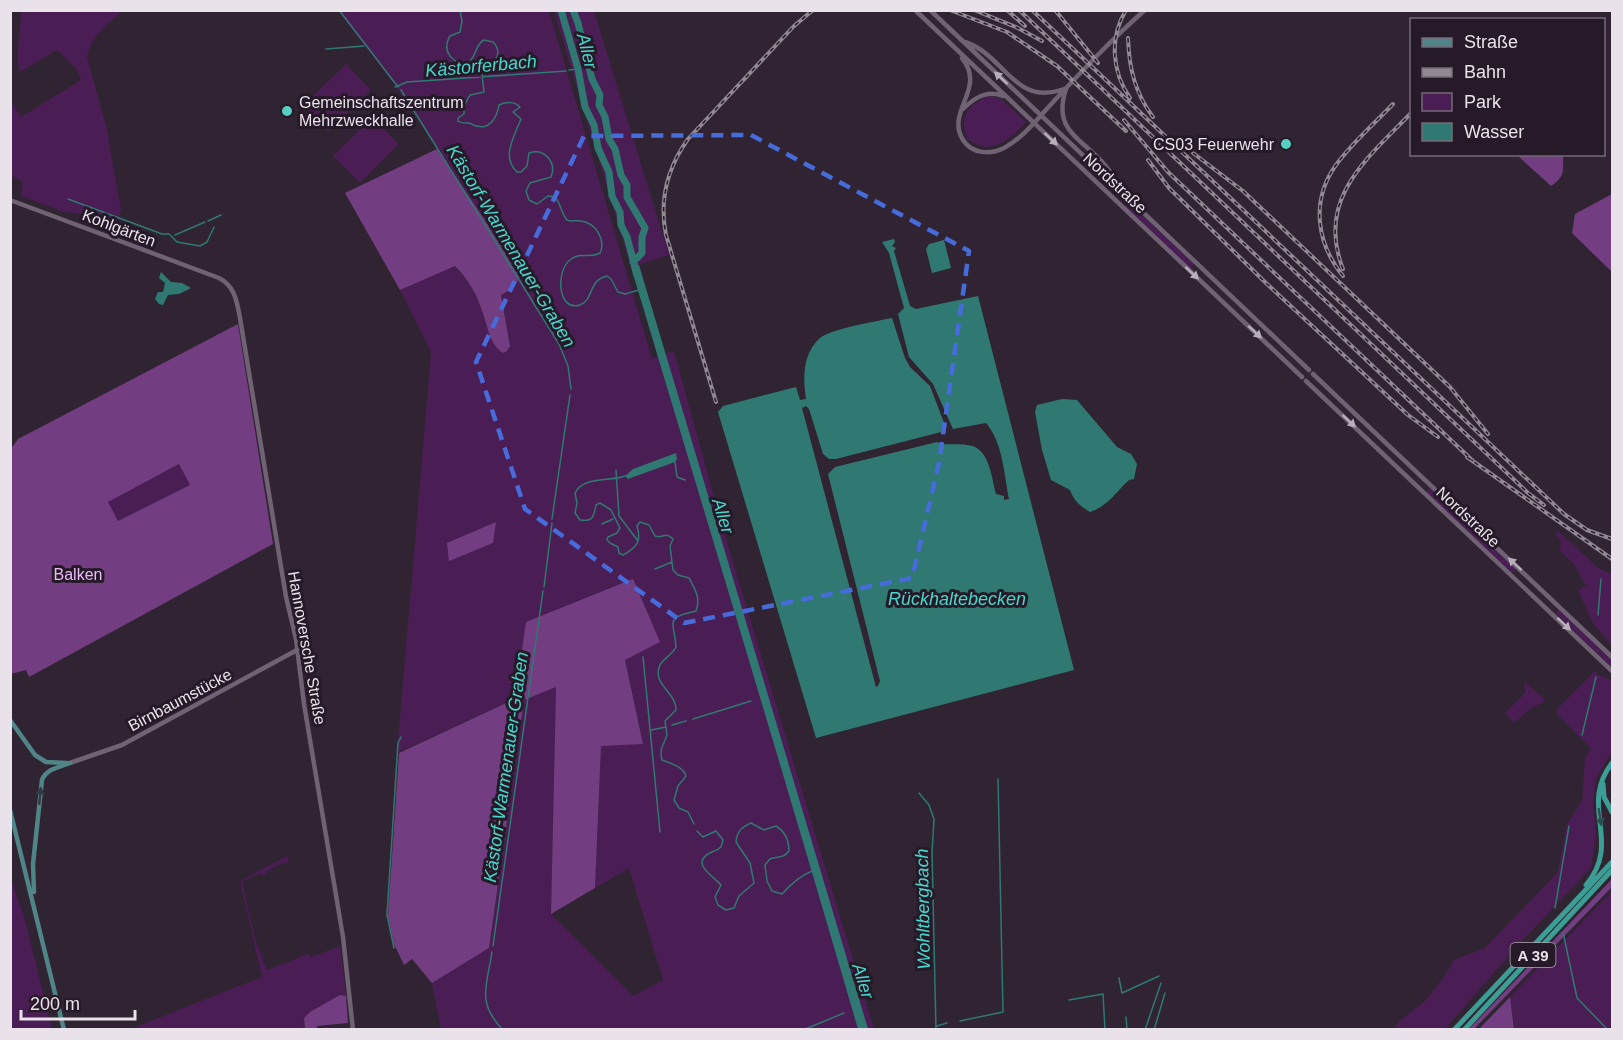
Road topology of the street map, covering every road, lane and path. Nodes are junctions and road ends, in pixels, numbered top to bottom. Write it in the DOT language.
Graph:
graph roads {
  1 [pos="915,10"];
  2 [pos="930,10"];
  3 [pos="1145,10"];
  4 [pos="962,41"];
  5 [pos="948,42"];
  6 [pos="1066,88"];
  7 [pos="1009,99"];
  8 [pos="961,111"];
  9 [pos="1120,191"];
  10 [pos="10,200"];
  11 [pos="219,278"];
  12 [pos="1309,370"];
  13 [pos="1303,377"];
  14 [pos="297,650"];
  15 [pos="1612,657"];
  16 [pos="1612,671"];
  17 [pos="10,720"];
  18 [pos="70,763"];
  19 [pos="1612,765"];
  20 [pos="10,810"];
  21 [pos="1612,812"];
  22 [pos="1612,862"];
  23 [pos="1612,873"];
  24 [pos="35,907"];
  25 [pos="1560,918"];
  26 [pos="64,1029"];
  27 [pos="353,1029"];
  28 [pos="1454,1029"];
  29 [pos="1464,1029"];
  1 -- 5 [label="street, Nordstraße"];
  2 -- 4 [label="street, Nordstraße"];
  3 -- 6 [label="street"];
  4 -- 6 [label="street"];
  9 -- 4 [label="street, Nordstraße, one-way"];
  5 -- 7 [label="street, Nordstraße"];
  5 -- 8 [label="street"];
  6 -- 8 [label="street"];
  6 -- 9 [label="street"];
  7 -- 8 [label="street"];
  7 -- 13 [label="street, Nordstraße, one-way"];
  9 -- 12 [label="street, Nordstraße"];
  10 -- 11 [label="street, Kohlgärten"];
  11 -- 14 [label="street, Hannoversche Straße"];
  12 -- 13 [label="street"];
  15 -- 12 [label="street, Nordstraße, one-way"];
  13 -- 16 [label="street, Nordstraße, one-way"];
  14 -- 18 [label="street, Birnbaumstücke"];
  14 -- 27 [label="street, Hannoversche Straße"];
  17 -- 18 [label="main road"];
  24 -- 18 [label="main road, one-way"];
  19 -- 21 [label="highway"];
  19 -- 25 [label="highway, one-way"];
  20 -- 24 [label="main road"];
  22 -- 25 [label="highway, A 39"];
  23 -- 29 [label="highway, A 39"];
  24 -- 26 [label="main road"];
  25 -- 28 [label="highway, A 39"];
}
